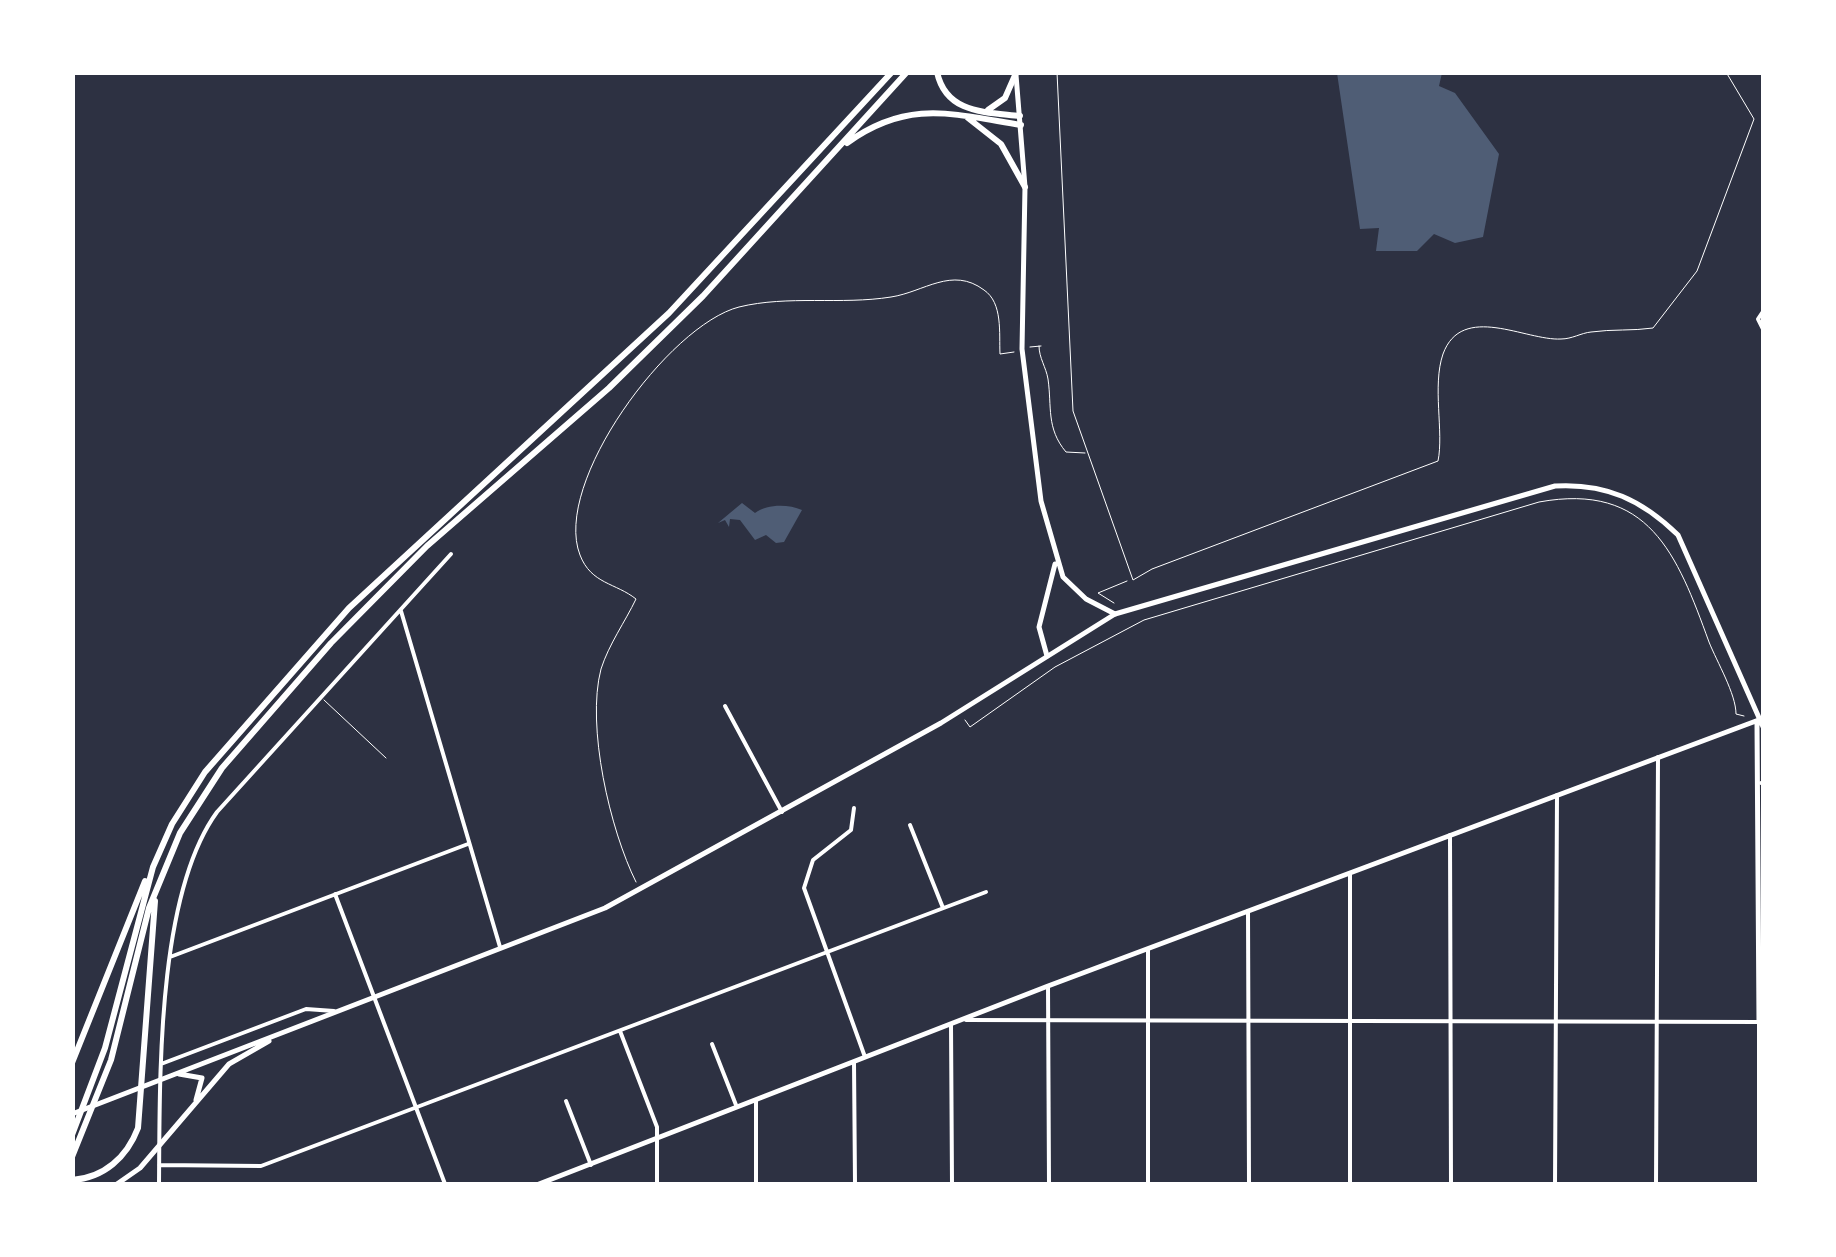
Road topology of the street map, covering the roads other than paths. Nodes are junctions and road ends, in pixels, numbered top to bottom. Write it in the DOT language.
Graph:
graph roads {
  1 [pos="892,72"];
  2 [pos="907,72"];
  3 [pos="937,72"];
  4 [pos="1016,73"];
  5 [pos="983,111"];
  6 [pos="967,117"];
  7 [pos="1020,120"];
  8 [pos="834,152"];
  9 [pos="1025,187"];
  10 [pos="1764,310"];
  11 [pos="1764,331"];
  12 [pos="451,554"];
  13 [pos="1055,561"];
  14 [pos="401,611"];
  15 [pos="1116,614"];
  16 [pos="1047,656"];
  17 [pos="322,698"];
  18 [pos="724,706"];
  19 [pos="1760,719"];
  20 [pos="1764,729"];
  21 [pos="1658,757"];
  22 [pos="386,758"];
  23 [pos="1762,783"];
  24 [pos="1557,794"];
  25 [pos="854,808"];
  26 [pos="782,812"];
  27 [pos="910,825"];
  28 [pos="1450,835"];
  29 [pos="468,844"];
  30 [pos="153,866"];
  31 [pos="1350,872"];
  32 [pos="161,876"];
  33 [pos="986,892"];
  34 [pos="335,894"];
  35 [pos="943,908"];
  36 [pos="1248,911"];
  37 [pos="500,949"];
  38 [pos="1148,949"];
  39 [pos="826,954"];
  40 [pos="170,957"];
  41 [pos="1048,986"];
  42 [pos="375,998"];
  43 [pos="339,1011"];
  44 [pos="962,1020"];
  45 [pos="1350,1020"];
  46 [pos="1048,1021"];
  47 [pos="1148,1021"];
  48 [pos="1249,1021"];
  49 [pos="1451,1021"];
  50 [pos="1556,1021"];
  51 [pos="1656,1022"];
  52 [pos="1761,1022"];
  53 [pos="952,1024"];
  54 [pos="620,1031"];
  55 [pos="277,1036"];
  56 [pos="712,1044"];
  57 [pos="865,1057"];
  58 [pos="72,1062"];
  59 [pos="854,1062"];
  60 [pos="161,1064"];
  61 [pos="175,1075"];
  62 [pos="756,1100"];
  63 [pos="566,1101"];
  64 [pos="417,1108"];
  65 [pos="737,1108"];
  66 [pos="190,1111"];
  67 [pos="72,1114"];
  68 [pos="72,1134"];
  69 [pos="657,1139"];
  70 [pos="72,1157"];
  71 [pos="590,1164"];
  72 [pos="160,1165"];
  73 [pos="76,1180"];
  74 [pos="558,1181"];
  75 [pos="117,1184"];
  76 [pos="159,1184"];
  77 [pos="444,1184"];
  78 [pos="539,1184"];
  79 [pos="657,1184"];
  80 [pos="756,1184"];
  81 [pos="855,1184"];
  82 [pos="952,1184"];
  83 [pos="1048,1184"];
  84 [pos="1148,1184"];
  85 [pos="1249,1184"];
  86 [pos="1350,1184"];
  87 [pos="1451,1184"];
  88 [pos="1554,1184"];
  89 [pos="1656,1184"];
  90 [pos="1760,1184"];
  1 -- 30 [label="highway"];
  2 -- 8 [label="highway"];
  3 -- 5 [label="highway"];
  4 -- 5 [label="highway"];
  4 -- 7 [label="main road"];
  5 -- 7 [label="highway"];
  6 -- 7 [label="highway"];
  6 -- 8 [label="highway"];
  6 -- 9 [label="highway"];
  7 -- 9 [label="main road"];
  8 -- 32 [label="highway"];
  9 -- 13 [label="main road"];
  10 -- 11 [label="street"];
  12 -- 14 [label="street"];
  13 -- 15 [label="main road"];
  13 -- 16 [label="main road"];
  14 -- 17 [label="street"];
  14 -- 29 [label="street"];
  15 -- 16 [label="main road"];
  15 -- 19 [label="main road"];
  16 -- 26 [label="main road"];
  17 -- 22 [label="lane"];
  17 -- 40 [label="street"];
  18 -- 26 [label="street"];
  19 -- 20 [label="main road"];
  19 -- 21 [label="main road"];
  19 -- 23 [label="main road"];
  21 -- 24 [label="main road"];
  21 -- 51 [label="street"];
  23 -- 52 [label="main road"];
  24 -- 28 [label="main road"];
  24 -- 50 [label="street"];
  25 -- 39 [label="street"];
  26 -- 37 [label="main road"];
  27 -- 35 [label="street"];
  28 -- 31 [label="main road"];
  28 -- 49 [label="street"];
  29 -- 34 [label="street"];
  29 -- 37 [label="street"];
  30 -- 58 [label="highway"];
  30 -- 68 [label="highway"];
  31 -- 36 [label="main road"];
  31 -- 45 [label="street"];
  32 -- 70 [label="highway"];
  32 -- 73 [label="highway"];
  33 -- 35 [label="street"];
  34 -- 40 [label="street"];
  34 -- 42 [label="street"];
  35 -- 39 [label="street"];
  36 -- 38 [label="main road"];
  36 -- 48 [label="street"];
  37 -- 42 [label="main road"];
  38 -- 41 [label="main road"];
  38 -- 47 [label="street"];
  39 -- 54 [label="street"];
  39 -- 57 [label="street"];
  40 -- 60 [label="street"];
  41 -- 44 [label="main road"];
  41 -- 46 [label="street"];
  42 -- 43 [label="main road"];
  42 -- 64 [label="street"];
  43 -- 55 [label="main road"];
  43 -- 60 [label="street"];
  44 -- 46 [label="street"];
  44 -- 53 [label="main road"];
  45 -- 48 [label="street"];
  45 -- 49 [label="street"];
  45 -- 86 [label="street"];
  46 -- 47 [label="street"];
  46 -- 83 [label="street"];
  47 -- 48 [label="street"];
  47 -- 84 [label="street"];
  48 -- 85 [label="street"];
  49 -- 50 [label="street"];
  49 -- 87 [label="street"];
  50 -- 51 [label="street"];
  50 -- 88 [label="street"];
  51 -- 52 [label="street"];
  51 -- 89 [label="street"];
  52 -- 90 [label="street"];
  53 -- 57 [label="main road"];
  53 -- 82 [label="street"];
  54 -- 64 [label="street"];
  54 -- 69 [label="street"];
  55 -- 61 [label="main road"];
  55 -- 66 [label="main road"];
  56 -- 65 [label="street"];
  57 -- 59 [label="main road"];
  59 -- 62 [label="main road"];
  59 -- 81 [label="street"];
  60 -- 72 [label="street"];
  61 -- 66 [label="main road"];
  61 -- 67 [label="main road"];
  62 -- 65 [label="main road"];
  62 -- 80 [label="street"];
  63 -- 71 [label="street"];
  64 -- 72 [label="street"];
  64 -- 77 [label="street"];
  65 -- 69 [label="main road"];
  66 -- 75 [label="main road"];
  69 -- 71 [label="main road"];
  69 -- 79 [label="street"];
  71 -- 74 [label="main road"];
  72 -- 76 [label="street"];
  74 -- 78 [label="main road"];
}
